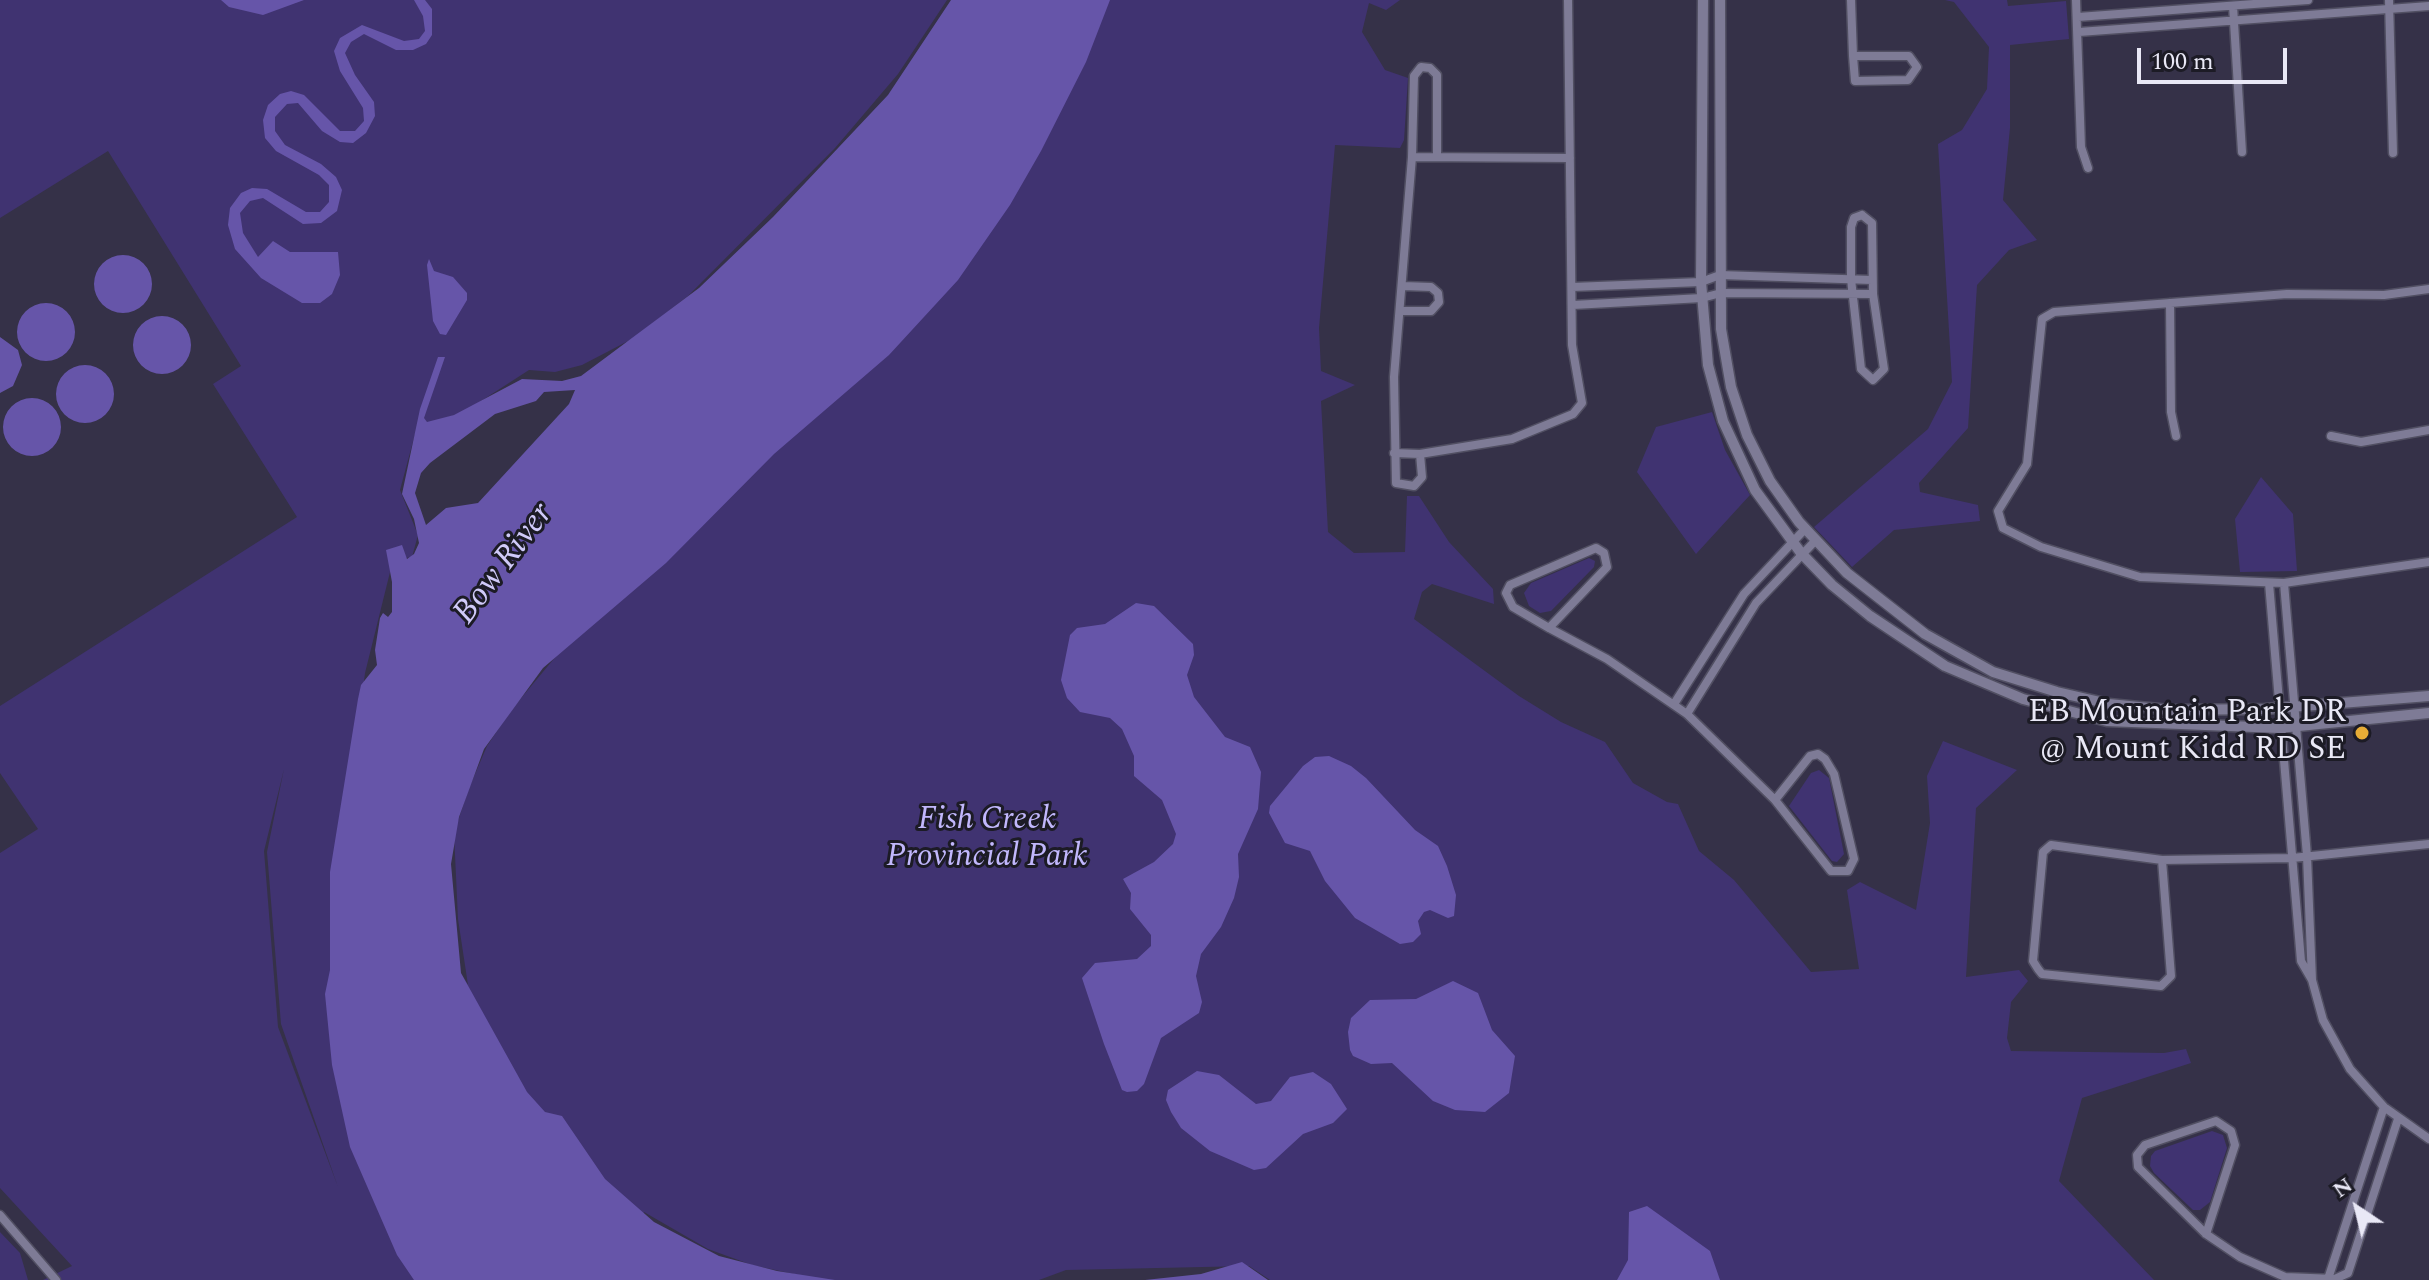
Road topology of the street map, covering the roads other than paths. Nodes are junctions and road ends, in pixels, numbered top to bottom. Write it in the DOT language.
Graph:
graph roads {
  1 [pos="1568,0"];
  2 [pos="1703,0"];
  3 [pos="1720,0"];
  4 [pos="1851,0"];
  5 [pos="2076,0"];
  6 [pos="2308,0"];
  7 [pos="2389,5"];
  8 [pos="2233,6"];
  9 [pos="2429,6"];
  10 [pos="2078,17"];
  11 [pos="2234,20"];
  12 [pos="2079,32"];
  13 [pos="1853,56"];
  14 [pos="2242,152"];
  15 [pos="2393,153"];
  16 [pos="1412,157"];
  17 [pos="1437,157"];
  18 [pos="1570,158"];
  19 [pos="2088,168"];
  20 [pos="1720,275"];
  21 [pos="1851,279"];
  22 [pos="1872,280"];
  23 [pos="1701,282"];
  24 [pos="1403,286"];
  25 [pos="1572,287"];
  26 [pos="2429,289"];
  27 [pos="1721,293"];
  28 [pos="1873,294"];
  29 [pos="1853,296"];
  30 [pos="1702,298"];
  31 [pos="2170,303"];
  32 [pos="1573,305"];
  33 [pos="1401,311"];
  34 [pos="2429,430"];
  35 [pos="2176,436"];
  36 [pos="2331,436"];
  37 [pos="1394,453"];
  38 [pos="1420,454"];
  39 [pos="1805,529"];
  40 [pos="1816,540"];
  41 [pos="1792,541"];
  42 [pos="1801,553"];
  43 [pos="2429,562"];
  44 [pos="2269,583"];
  45 [pos="2284,583"];
  46 [pos="1722,626"];
  47 [pos="1549,628"];
  48 [pos="1736,633"];
  49 [pos="2429,696"];
  50 [pos="1674,704"];
  51 [pos="2295,707"];
  52 [pos="2278,708"];
  53 [pos="2429,713"];
  54 [pos="1687,714"];
  55 [pos="2296,726"];
  56 [pos="2279,728"];
  57 [pos="1775,800"];
  58 [pos="2429,844"];
  59 [pos="2307,856"];
  60 [pos="2292,858"];
  61 [pos="2162,860"];
  62 [pos="2312,980"];
  63 [pos="2384,1107"];
  64 [pos="2398,1119"];
  65 [pos="2429,1139"];
  66 [pos="0,1215"];
  67 [pos="2206,1234"];
  68 [pos="2328,1279"];
  69 [pos="56,1280"];
  1 -- 18 [label="street"];
  2 -- 23 [label="street"];
  3 -- 20 [label="street"];
  4 -- 13 [label="street"];
  5 -- 10 [label="street"];
  6 -- 8 [label="street"];
  7 -- 9 [label="street"];
  7 -- 11 [label="street"];
  7 -- 15 [label="street"];
  8 -- 10 [label="street"];
  8 -- 11 [label="street"];
  10 -- 12 [label="street"];
  11 -- 12 [label="street"];
  11 -- 14 [label="street"];
  12 -- 19 [label="street"];
  13 -- 13 [label="street"];
  16 -- 17 [label="street"];
  16 -- 17 [label="street"];
  16 -- 24 [label="street"];
  17 -- 18 [label="street"];
  18 -- 25 [label="street"];
  20 -- 21 [label="street"];
  20 -- 23 [label="street"];
  20 -- 27 [label="street"];
  21 -- 22 [label="street"];
  21 -- 22 [label="street"];
  21 -- 29 [label="street"];
  22 -- 28 [label="street"];
  23 -- 25 [label="street"];
  23 -- 30 [label="street"];
  24 -- 33 [label="street"];
  24 -- 33 [label="street"];
  25 -- 32 [label="street"];
  26 -- 31 [label="street"];
  27 -- 29 [label="street"];
  27 -- 30 [label="street"];
  27 -- 39 [label="street"];
  28 -- 29 [label="street"];
  28 -- 29 [label="street"];
  30 -- 32 [label="street"];
  30 -- 41 [label="street"];
  31 -- 35 [label="street"];
  31 -- 44 [label="street"];
  32 -- 38 [label="street"];
  33 -- 37 [label="street"];
  34 -- 36 [label="street"];
  37 -- 38 [label="street"];
  37 -- 38 [label="street"];
  39 -- 40 [label="street"];
  39 -- 41 [label="street"];
  40 -- 42 [label="street"];
  40 -- 52 [label="street"];
  41 -- 42 [label="street"];
  41 -- 46 [label="street"];
  42 -- 48 [label="street"];
  42 -- 56 [label="street"];
  43 -- 45 [label="street"];
  44 -- 45 [label="street"];
  44 -- 52 [label="street"];
  45 -- 51 [label="street"];
  46 -- 48 [label="street"];
  46 -- 50 [label="street"];
  47 -- 47 [label="street"];
  47 -- 50 [label="street"];
  48 -- 54 [label="street"];
  49 -- 51 [label="street"];
  50 -- 54 [label="street"];
  51 -- 52 [label="street"];
  51 -- 55 [label="street"];
  52 -- 56 [label="street"];
  53 -- 55 [label="street"];
  54 -- 57 [label="street"];
  55 -- 56 [label="street"];
  55 -- 59 [label="street"];
  56 -- 60 [label="street"];
  57 -- 57 [label="street"];
  58 -- 59 [label="street"];
  59 -- 60 [label="street"];
  59 -- 62 [label="street"];
  60 -- 61 [label="street"];
  60 -- 62 [label="street"];
  61 -- 61 [label="street"];
  62 -- 63 [label="street"];
  63 -- 64 [label="street"];
  63 -- 68 [label="street"];
  64 -- 65 [label="street"];
  64 -- 68 [label="street"];
  66 -- 69 [label="street"];
  67 -- 67 [label="street"];
  67 -- 68 [label="street"];
}
